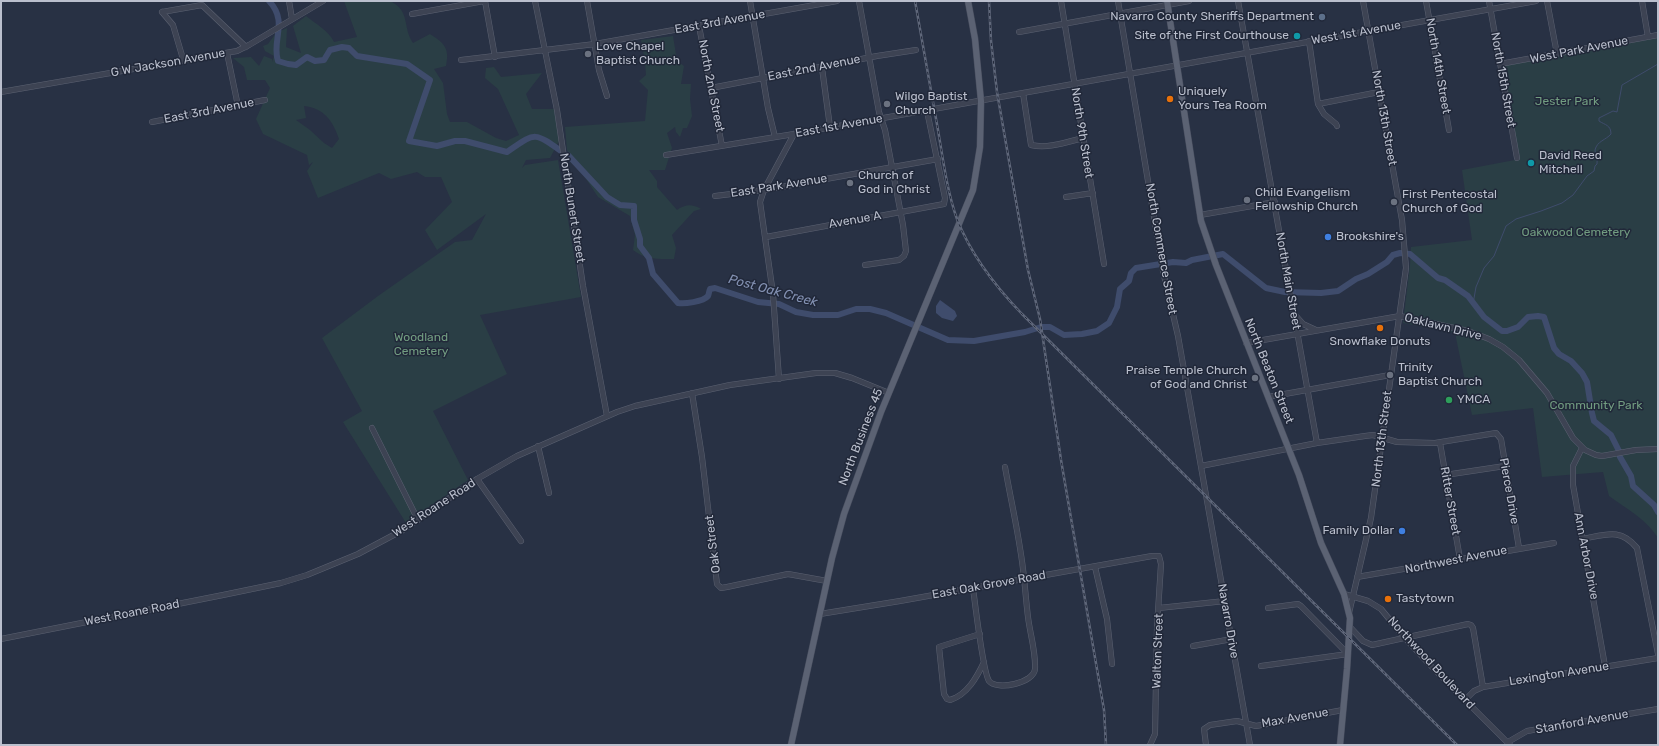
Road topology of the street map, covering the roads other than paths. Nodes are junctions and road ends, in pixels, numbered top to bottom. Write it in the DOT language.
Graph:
graph roads {
  1 [pos="289,1"];
  2 [pos="323,1"];
  3 [pos="485,1"];
  4 [pos="535,1"];
  5 [pos="587,1"];
  6 [pos="750,1"];
  7 [pos="837,1"];
  8 [pos="859,1"];
  9 [pos="968,1"];
  10 [pos="1061,1"];
  11 [pos="1118,1"];
  12 [pos="1189,1"];
  13 [pos="1238,1"];
  14 [pos="1363,1"];
  15 [pos="1426,1"];
  16 [pos="1489,1"];
  17 [pos="1536,1"];
  18 [pos="1547,1"];
  19 [pos="1642,1"];
  20 [pos="806,3"];
  21 [pos="1168,3"];
  22 [pos="1490,9"];
  23 [pos="1120,13"];
  24 [pos="412,14"];
  25 [pos="752,16"];
  26 [pos="291,19"];
  27 [pos="1430,20"];
  28 [pos="1064,23"];
  29 [pos="699,26"];
  30 [pos="1369,31"];
  31 [pos="1019,32"];
  32 [pos="1658,35"];
  33 [pos="1648,37"];
  34 [pos="1309,41"];
  35 [pos="595,44"];
  36 [pos="246,47"];
  37 [pos="916,50"];
  38 [pos="546,51"];
  39 [pos="1248,52"];
  40 [pos="227,53"];
  41 [pos="1557,54"];
  42 [pos="495,57"];
  43 [pos="868,57"];
  44 [pos="184,60"];
  45 [pos="461,60"];
  46 [pos="1500,64"];
  47 [pos="1176,65"];
  48 [pos="822,68"];
  49 [pos="1130,74"];
  50 [pos="763,78"];
  51 [pos="1074,84"];
  52 [pos="711,88"];
  53 [pos="1,92"];
  54 [pos="1379,92"];
  55 [pos="1023,93"];
  56 [pos="607,96"];
  57 [pos="265,100"];
  58 [pos="981,101"];
  59 [pos="1318,104"];
  60 [pos="238,106"];
  61 [pos="927,110"];
  62 [pos="881,118"];
  63 [pos="152,122"];
  64 [pos="1337,126"];
  65 [pos="830,127"];
  66 [pos="1449,130"];
  67 [pos="794,134"];
  68 [pos="775,137"];
  69 [pos="1083,138"];
  70 [pos="722,146"];
  71 [pos="666,155"];
  72 [pos="1517,158"];
  73 [pos="938,159"];
  74 [pos="892,167"];
  75 [pos="764,190"];
  76 [pos="1093,193"];
  77 [pos="715,196"];
  78 [pos="1066,197"];
  79 [pos="1275,202"];
  80 [pos="901,212"];
  81 [pos="1200,215"];
  82 [pos="766,237"];
  83 [pos="1104,264"];
  84 [pos="865,265"];
  85 [pos="1295,314"];
  86 [pos="1400,316"];
  87 [pos="1318,330"];
  88 [pos="1298,334"];
  89 [pos="1246,343"];
  90 [pos="1390,375"];
  91 [pos="779,379"];
  92 [pos="1308,389"];
  93 [pos="692,392"];
  94 [pos="889,393"];
  95 [pos="1268,397"];
  96 [pos="607,416"];
  97 [pos="372,428"];
  98 [pos="1382,438"];
  99 [pos="1316,443"];
  100 [pos="1440,443"];
  101 [pos="538,446"];
  102 [pos="1288,448"];
  103 [pos="1582,448"];
  104 [pos="1658,449"];
  105 [pos="1201,466"];
  106 [pos="1504,466"];
  107 [pos="1005,467"];
  108 [pos="1445,476"];
  109 [pos="477,479"];
  110 [pos="549,493"];
  111 [pos="1206,497"];
  112 [pos="418,520"];
  113 [pos="1582,539"];
  114 [pos="521,541"];
  115 [pos="1554,543"];
  116 [pos="1519,548"];
  117 [pos="1159,556"];
  118 [pos="1460,559"];
  119 [pos="1094,567"];
  120 [pos="1357,577"];
  121 [pos="1024,579"];
  122 [pos="827,581"];
  123 [pos="973,588"];
  124 [pos="1344,594"];
  125 [pos="1353,597"];
  126 [pos="1225,601"];
  127 [pos="1159,608"];
  128 [pos="1268,608"];
  129 [pos="820,614"];
  130 [pos="1349,614"];
  131 [pos="1350,627"];
  132 [pos="980,634"];
  133 [pos="1,638"];
  134 [pos="1404,638"];
  135 [pos="1232,639"];
  136 [pos="1194,646"];
  137 [pos="1348,654"];
  138 [pos="1658,654"];
  139 [pos="1658,658"];
  140 [pos="984,662"];
  141 [pos="1112,664"];
  142 [pos="1261,666"];
  143 [pos="1605,666"];
  144 [pos="1483,687"];
  145 [pos="1465,700"];
  146 [pos="1658,709"];
  147 [pos="1344,710"];
  148 [pos="1246,724"];
  149 [pos="1509,744"];
  150 [pos="791,745"];
  151 [pos="1150,745"];
  152 [pos="1206,745"];
  153 [pos="1250,745"];
  154 [pos="1340,745"];
  1 -- 26 [label="street"];
  2 -- 26 [label="street, G W Jackson Avenue"];
  3 -- 24 [label="street"];
  3 -- 42 [label="street"];
  4 -- 38 [label="street, North Bunert Street"];
  5 -- 35 [label="street"];
  6 -- 25 [label="street"];
  7 -- 20 [label="street, East 3rd Avenue"];
  8 -- 43 [label="street"];
  9 -- 58 [label="main road, North Business 45"];
  10 -- 28 [label="street, North 9th Street"];
  11 -- 23 [label="street, North Commerce Street"];
  12 -- 21 [label="street"];
  13 -- 39 [label="street, North Main Street"];
  14 -- 30 [label="street, North 13th Street"];
  15 -- 27 [label="street, North 14th Street"];
  16 -- 22 [label="street, North 15th Street"];
  17 -- 22 [label="street, West 1st Avenue"];
  18 -- 41 [label="street"];
  19 -- 33 [label="street"];
  20 -- 25 [label="street, East 3rd Avenue"];
  21 -- 23 [label="street"];
  21 -- 47 [label="main road, North Beaton Street"];
  22 -- 27 [label="street, West 1st Avenue"];
  22 -- 46 [label="street, North 15th Street"];
  23 -- 28 [label="street"];
  23 -- 49 [label="street, North Commerce Street"];
  25 -- 29 [label="street, East 3rd Avenue"];
  25 -- 50 [label="street"];
  26 -- 36 [label="street, G W Jackson Avenue"];
  27 -- 30 [label="street, West 1st Avenue"];
  27 -- 66 [label="street, North 14th Street"];
  28 -- 31 [label="street"];
  28 -- 51 [label="street, North 9th Street"];
  29 -- 35 [label="street, East 3rd Avenue"];
  29 -- 52 [label="street, North 2nd Street"];
  30 -- 34 [label="street, West 1st Avenue"];
  30 -- 54 [label="street, North 13th Street"];
  32 -- 33 [label="street, West Park Avenue"];
  33 -- 41 [label="street, West Park Avenue"];
  34 -- 39 [label="street, West 1st Avenue"];
  34 -- 59 [label="street"];
  35 -- 38 [label="street, East 3rd Avenue"];
  35 -- 56 [label="street"];
  36 -- 40 [label="street, G W Jackson Avenue"];
  36 -- 44 [label="street"];
  37 -- 43 [label="street, East 2nd Avenue"];
  38 -- 42 [label="street, East 3rd Avenue"];
  38 -- 96 [label="street, North Bunert Street"];
  39 -- 47 [label="street, West 1st Avenue"];
  39 -- 79 [label="street, North Main Street"];
  40 -- 44 [label="street, G W Jackson Avenue"];
  40 -- 60 [label="street"];
  41 -- 46 [label="street, West Park Avenue"];
  42 -- 45 [label="street, East 3rd Avenue"];
  43 -- 48 [label="street, East 2nd Avenue"];
  43 -- 62 [label="street"];
  44 -- 53 [label="street, G W Jackson Avenue"];
  46 -- 72 [label="street, North 15th Street"];
  47 -- 49 [label="street, East 1st Avenue"];
  47 -- 81 [label="main road, North Beaton Street"];
  48 -- 50 [label="street, East 2nd Avenue"];
  48 -- 65 [label="street"];
  49 -- 51 [label="street, East 1st Avenue"];
  49 -- 105 [label="street, North Commerce Street"];
  50 -- 52 [label="street, East 2nd Avenue"];
  50 -- 68 [label="street"];
  51 -- 55 [label="street, East 1st Avenue"];
  51 -- 69 [label="street, North 9th Street"];
  52 -- 70 [label="street, North 2nd Street"];
  54 -- 59 [label="street"];
  54 -- 86 [label="street, North 13th Street"];
  55 -- 58 [label="street, East 1st Avenue"];
  55 -- 69 [label="street"];
  57 -- 60 [label="street, East 3rd Avenue"];
  58 -- 61 [label="street, East 1st Avenue"];
  58 -- 94 [label="main road, North Business 45"];
  59 -- 64 [label="street"];
  60 -- 63 [label="street, East 3rd Avenue"];
  61 -- 62 [label="street, East 1st Avenue"];
  61 -- 73 [label="street"];
  62 -- 65 [label="street, East 1st Avenue"];
  62 -- 74 [label="street"];
  65 -- 67 [label="street, East 1st Avenue"];
  67 -- 68 [label="street, East 1st Avenue"];
  67 -- 75 [label="street"];
  68 -- 70 [label="street, East 1st Avenue"];
  69 -- 76 [label="street, North 9th Street"];
  70 -- 71 [label="street, East 1st Avenue"];
  73 -- 74 [label="street, East Park Avenue"];
  73 -- 80 [label="street, Avenue A"];
  74 -- 75 [label="street, East Park Avenue"];
  74 -- 80 [label="street"];
  75 -- 77 [label="street, East Park Avenue"];
  75 -- 82 [label="street"];
  76 -- 78 [label="street"];
  76 -- 83 [label="street, North 9th Street"];
  79 -- 81 [label="street"];
  79 -- 85 [label="street, North Main Street"];
  80 -- 82 [label="street, Avenue A"];
  80 -- 84 [label="street"];
  81 -- 89 [label="main road, North Beaton Street"];
  82 -- 91 [label="street"];
  85 -- 87 [label="street"];
  85 -- 88 [label="street, North Main Street"];
  86 -- 87 [label="street, Oaklawn Drive"];
  86 -- 90 [label="street, North 13th Street"];
  86 -- 103 [label="street, Oaklawn Drive"];
  87 -- 88 [label="street, Oaklawn Drive"];
  88 -- 89 [label="street, Oaklawn Drive"];
  88 -- 92 [label="street, North Main Street"];
  89 -- 95 [label="main road, North Beaton Street"];
  90 -- 92 [label="street"];
  90 -- 98 [label="street, North 13th Street"];
  91 -- 93 [label="street, West Roane Road"];
  91 -- 94 [label="street, West Roane Road"];
  92 -- 95 [label="street"];
  92 -- 99 [label="street, North Main Street"];
  93 -- 96 [label="street, West Roane Road"];
  93 -- 122 [label="street, Oak Street"];
  94 -- 122 [label="main road, North Business 45"];
  95 -- 102 [label="main road, North Beaton Street"];
  96 -- 101 [label="street, West Roane Road"];
  97 -- 112 [label="street"];
  98 -- 99 [label="street"];
  98 -- 100 [label="street"];
  98 -- 120 [label="street, North 13th Street"];
  99 -- 102 [label="street"];
  100 -- 106 [label="street, Pierce Drive"];
  100 -- 108 [label="street, Ritter Street"];
  101 -- 109 [label="street, West Roane Road"];
  101 -- 110 [label="street"];
  102 -- 105 [label="street"];
  102 -- 124 [label="main road, North Beaton Street"];
  103 -- 104 [label="street, Oaklawn Drive"];
  103 -- 113 [label="street, Ann Arbor Drive"];
  105 -- 111 [label="street, North Commerce Street"];
  106 -- 108 [label="street"];
  106 -- 116 [label="street, Pierce Drive"];
  107 -- 121 [label="street"];
  108 -- 118 [label="street, Ritter Street"];
  109 -- 112 [label="street, West Roane Road"];
  109 -- 114 [label="street"];
  111 -- 126 [label="street, Navarro Drive"];
  112 -- 133 [label="street, West Roane Road"];
  113 -- 138 [label="street"];
  113 -- 143 [label="street, Ann Arbor Drive"];
  115 -- 116 [label="street, Northwest Avenue"];
  116 -- 118 [label="street, Northwest Avenue"];
  117 -- 119 [label="street, East Oak Grove Road"];
  117 -- 127 [label="street, Walton Street"];
  118 -- 120 [label="street, Northwest Avenue"];
  119 -- 121 [label="street, East Oak Grove Road"];
  119 -- 141 [label="street"];
  120 -- 125 [label="street, North 13th Street"];
  121 -- 123 [label="street, East Oak Grove Road"];
  121 -- 140 [label="street"];
  122 -- 129 [label="main road, North Business 45"];
  123 -- 129 [label="street, East Oak Grove Road"];
  123 -- 132 [label="street"];
  124 -- 125 [label="street, Northwood Boulevard"];
  124 -- 130 [label="main road, North Beaton Street"];
  125 -- 130 [label="street, North 13th Street"];
  125 -- 134 [label="street, Northwood Boulevard"];
  126 -- 127 [label="street"];
  126 -- 135 [label="street, Navarro Drive"];
  127 -- 151 [label="street, Walton Street"];
  128 -- 137 [label="street"];
  129 -- 150 [label="main road, North Business 45"];
  130 -- 131 [label="main road, North Beaton Street"];
  131 -- 134 [label="street"];
  131 -- 137 [label="main road, North Beaton Street"];
  132 -- 140 [label="street"];
  132 -- 140 [label="street"];
  134 -- 144 [label="street"];
  134 -- 145 [label="street, Northwood Boulevard"];
  135 -- 136 [label="street"];
  135 -- 148 [label="street, Navarro Drive"];
  137 -- 142 [label="street"];
  137 -- 147 [label="main road, North Beaton Street"];
  139 -- 143 [label="street, Lexington Avenue"];
  143 -- 144 [label="street, Lexington Avenue"];
  144 -- 145 [label="street, Lexington Avenue"];
  145 -- 149 [label="street, Northwood Boulevard"];
  146 -- 149 [label="street, Stanford Avenue"];
  147 -- 148 [label="street, Max Avenue"];
  147 -- 154 [label="main road, North Beaton Street"];
  148 -- 152 [label="street, Max Avenue"];
  148 -- 153 [label="street, Navarro Drive"];
}
